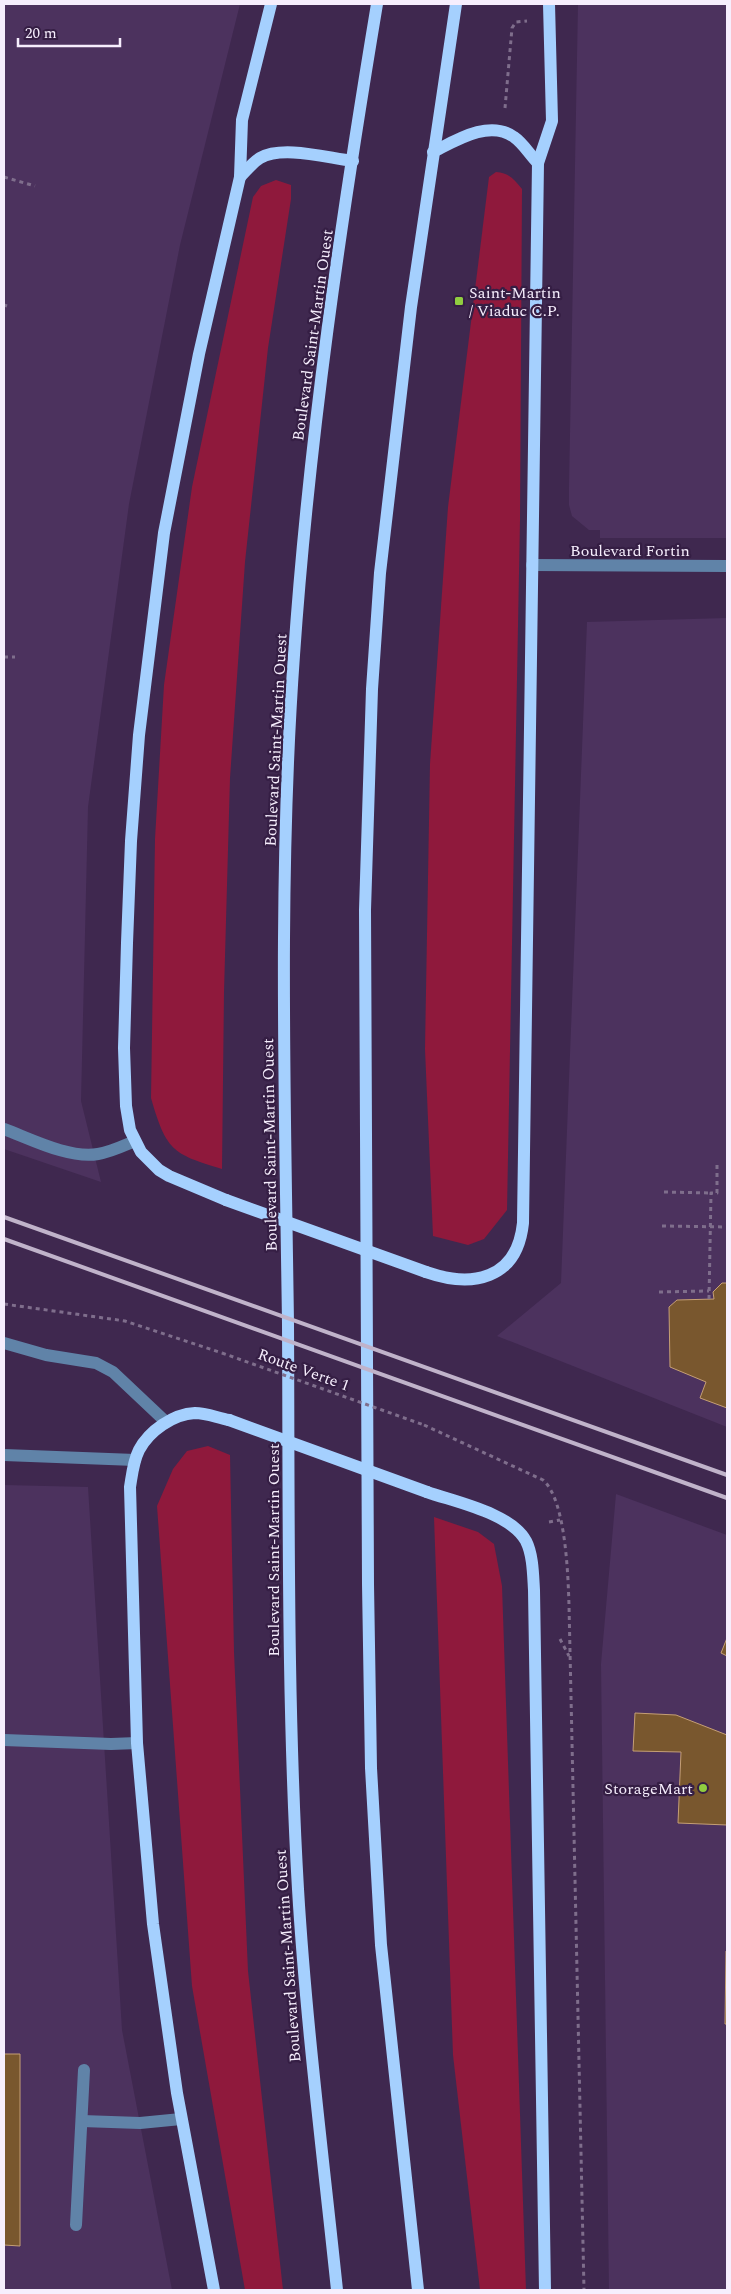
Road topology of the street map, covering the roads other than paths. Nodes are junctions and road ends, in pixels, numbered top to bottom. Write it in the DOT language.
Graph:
graph roads {
  1 [pos="271,4"];
  2 [pos="377,4"];
  3 [pos="456,4"];
  4 [pos="549,4"];
  5 [pos="433,152"];
  6 [pos="353,161"];
  7 [pos="538,163"];
  8 [pos="240,176"];
  9 [pos="532,565"];
  10 [pos="727,566"];
  11 [pos="4,1130"];
  12 [pos="135,1141"];
  13 [pos="4,1343"];
  14 [pos="166,1422"];
  15 [pos="4,1455"];
  16 [pos="135,1460"];
  17 [pos="4,1740"];
  18 [pos="138,1743"];
  19 [pos="84,2070"];
  20 [pos="181,2118"];
  21 [pos="82,2121"];
  22 [pos="76,2225"];
  23 [pos="214,2290"];
  24 [pos="337,2290"];
  25 [pos="418,2290"];
  26 [pos="545,2290"];
  1 -- 8 [label="main road"];
  2 -- 6 [label="main road, Boulevard Saint-Martin Ouest"];
  3 -- 5 [label="main road"];
  4 -- 7 [label="main road"];
  5 -- 7 [label="main road"];
  5 -- 25 [label="main road"];
  6 -- 8 [label="main road"];
  6 -- 24 [label="main road, Boulevard Saint-Martin Ouest"];
  7 -- 9 [label="main road"];
  8 -- 12 [label="main road"];
  9 -- 10 [label="street, Boulevard Fortin"];
  9 -- 12 [label="main road, bridge"];
  11 -- 12 [label="street"];
  13 -- 14 [label="street"];
  14 -- 16 [label="main road"];
  14 -- 26 [label="main road, bridge"];
  15 -- 16 [label="street"];
  16 -- 18 [label="main road"];
  17 -- 18 [label="street"];
  18 -- 20 [label="main road"];
  19 -- 21 [label="street"];
  20 -- 21 [label="street"];
  20 -- 23 [label="main road"];
  21 -- 22 [label="street"];
}
